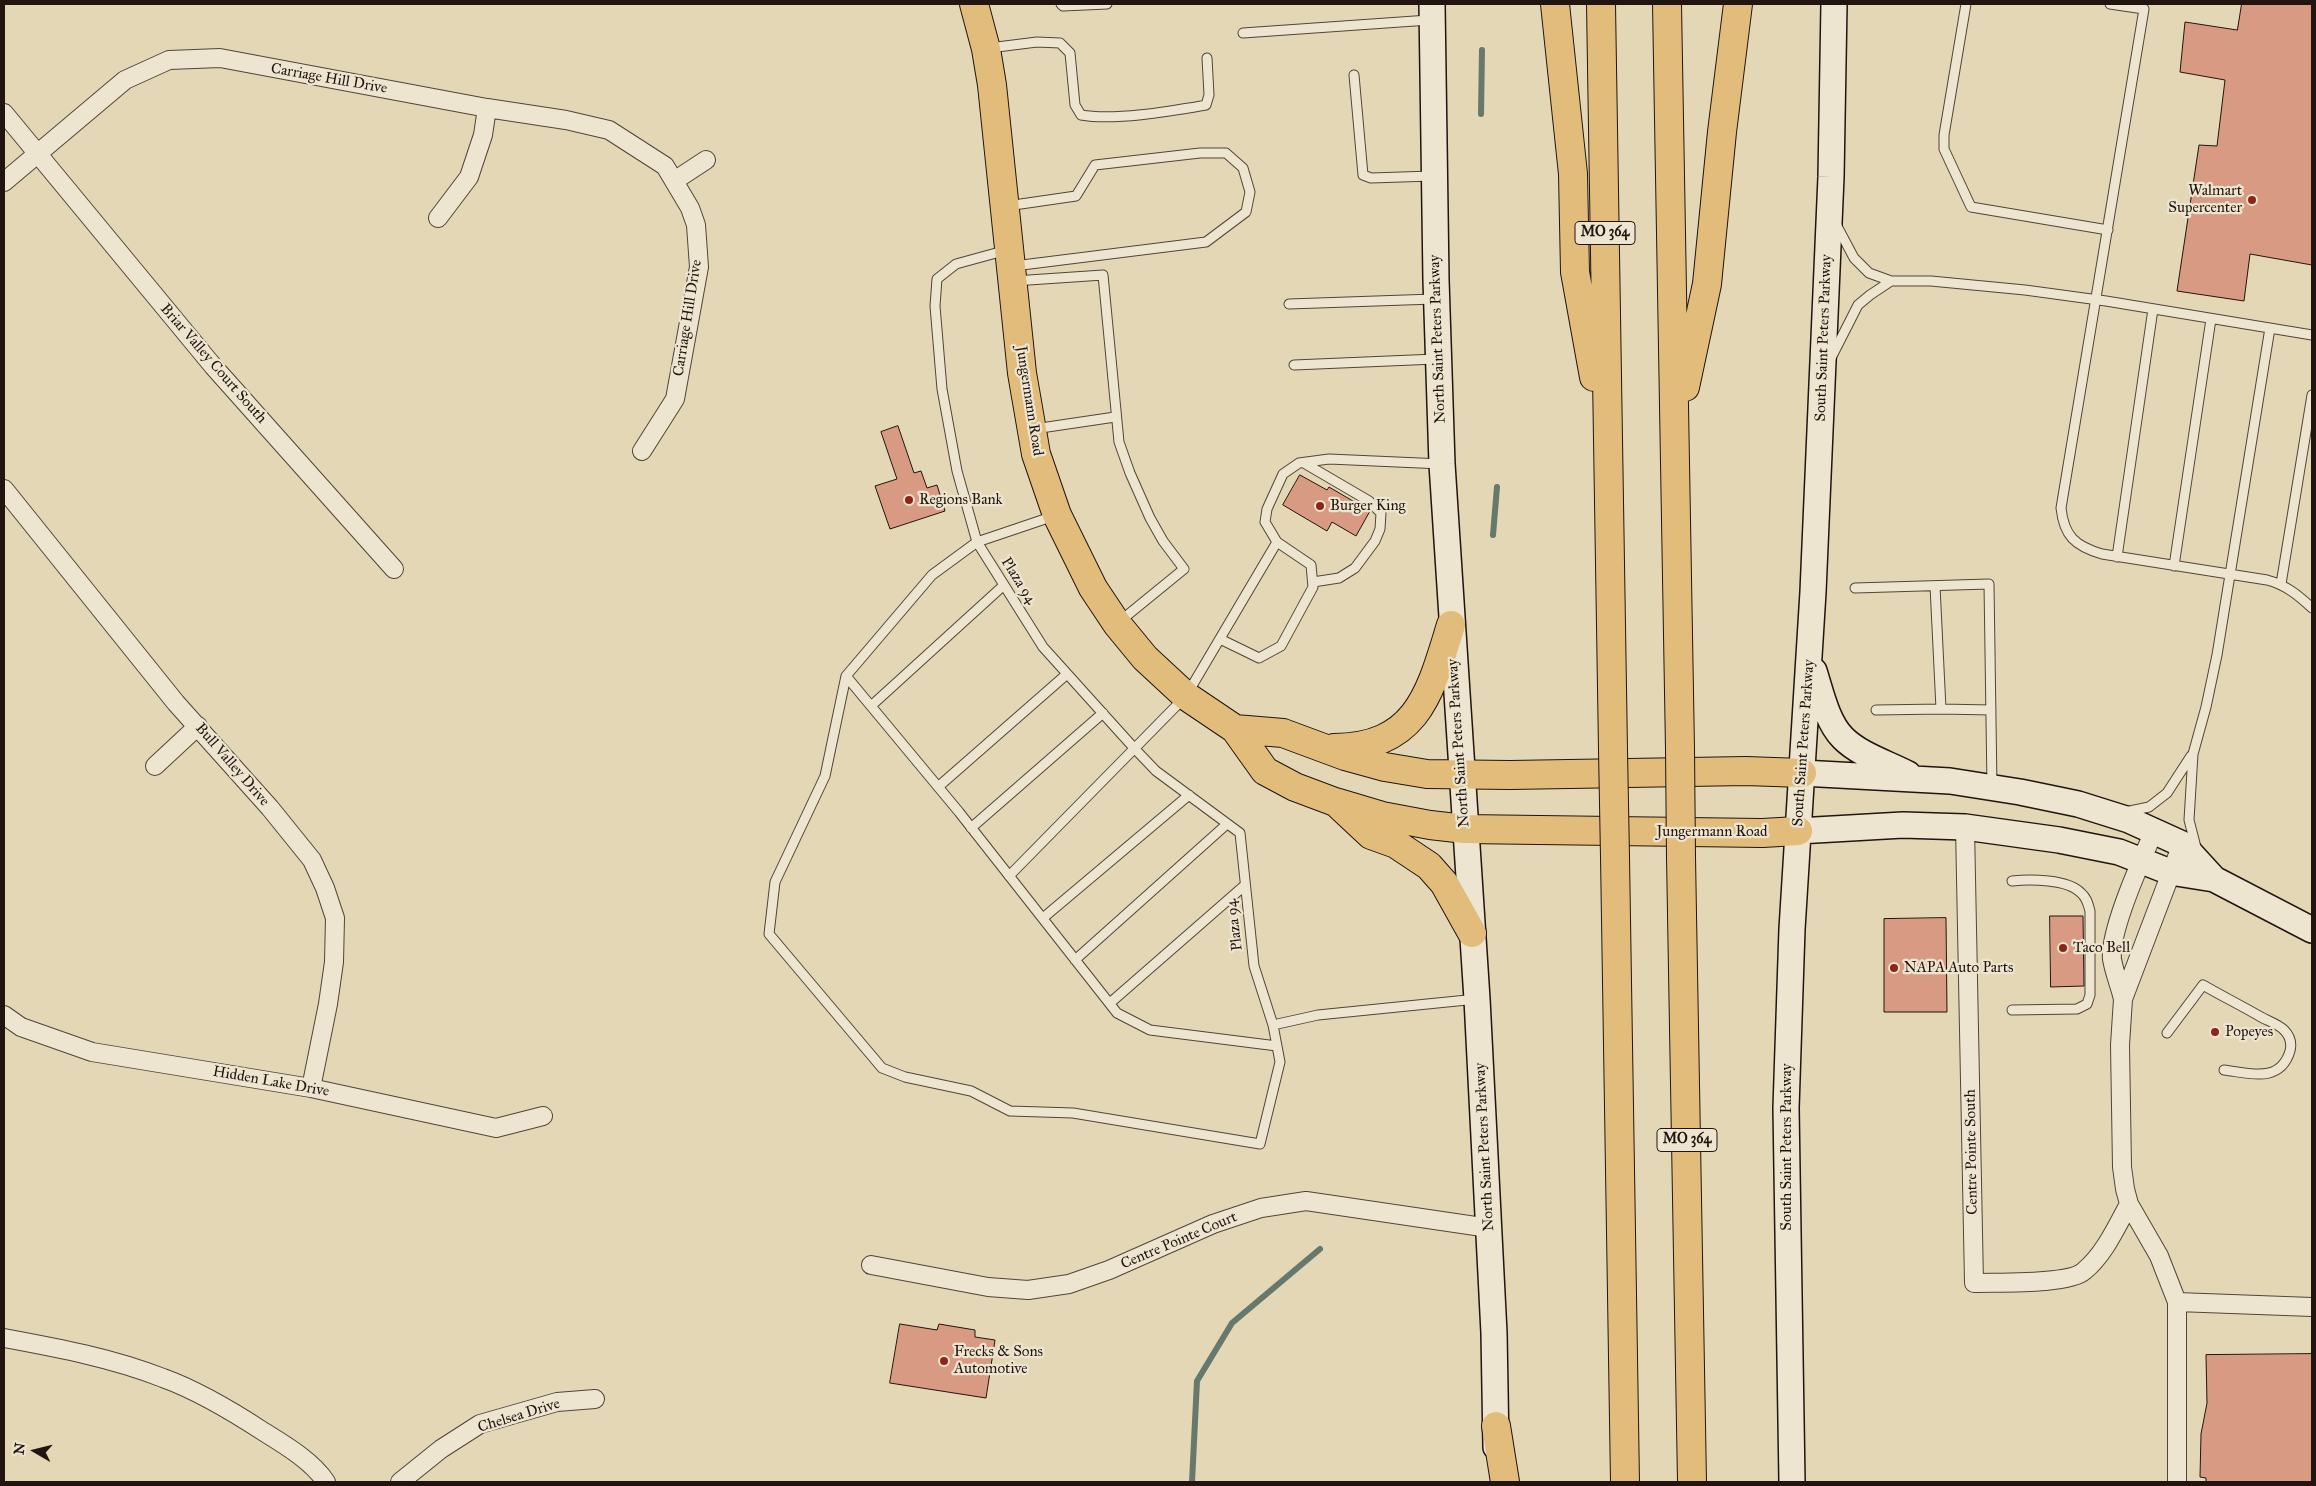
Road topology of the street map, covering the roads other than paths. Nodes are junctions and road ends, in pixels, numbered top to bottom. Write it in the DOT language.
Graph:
graph roads {
  1 [pos="974,4"];
  2 [pos="1061,4"];
  3 [pos="1107,4"];
  4 [pos="1554,4"];
  5 [pos="1601,4"];
  6 [pos="1667,4"];
  7 [pos="1738,4"];
  8 [pos="1834,4"];
  9 [pos="1966,4"];
  10 [pos="2110,4"];
  11 [pos="1432,12"];
  12 [pos="1243,33"];
  13 [pos="986,49"];
  14 [pos="1207,58"];
  15 [pos="1354,75"];
  16 [pos="487,108"];
  17 [pos="4,113"];
  18 [pos="37,154"];
  19 [pos="706,160"];
  20 [pos="1435,176"];
  21 [pos="674,181"];
  22 [pos="4,182"];
  23 [pos="1005,207"];
  24 [pos="1830,210"];
  25 [pos="438,218"];
  26 [pos="2108,230"];
  27 [pos="1011,265"];
  28 [pos="1891,281"];
  29 [pos="1437,299"];
  30 [pos="2096,300"];
  31 [pos="1288,304"];
  32 [pos="2153,309"];
  33 [pos="2211,319"];
  34 [pos="2270,328"];
  35 [pos="2312,335"];
  36 [pos="1439,359"];
  37 [pos="1294,365"];
  38 [pos="1822,375"];
  39 [pos="2312,395"];
  40 [pos="1115,417"];
  41 [pos="1031,429"];
  42 [pos="1675,432"];
  43 [pos="642,451"];
  44 [pos="1608,462"];
  45 [pos="1304,463"];
  46 [pos="1442,464"];
  47 [pos="4,489"];
  48 [pos="1057,515"];
  49 [pos="977,542"];
  50 [pos="1277,542"];
  51 [pos="2117,557"];
  52 [pos="2174,566"];
  53 [pos="394,569"];
  54 [pos="2230,574"];
  55 [pos="1313,582"];
  56 [pos="2281,584"];
  57 [pos="1004,585"];
  58 [pos="1935,586"];
  59 [pos="1855,588"];
  60 [pos="2312,608"];
  61 [pos="1117,624"];
  62 [pos="1451,624"];
  63 [pos="1220,639"];
  64 [pos="1810,658"];
  65 [pos="1067,674"];
  66 [pos="846,676"];
  67 [pos="1186,696"];
  68 [pos="871,706"];
  69 [pos="1941,709"];
  70 [pos="1876,710"];
  71 [pos="1991,710"];
  72 [pos="1103,714"];
  73 [pos="198,726"];
  74 [pos="1235,729"];
  75 [pos="1134,748"];
  76 [pos="1321,748"];
  77 [pos="2193,754"];
  78 [pos="155,766"];
  79 [pos="1461,774"];
  80 [pos="1802,774"];
  81 [pos="1916,778"];
  82 [pos="938,787"];
  83 [pos="1992,787"];
  84 [pos="1189,795"];
  85 [pos="1335,802"];
  86 [pos="2113,815"];
  87 [pos="1227,824"];
  88 [pos="1965,827"];
  89 [pos="971,828"];
  90 [pos="1465,829"];
  91 [pos="1798,831"];
  92 [pos="2154,831"];
  93 [pos="2182,844"];
  94 [pos="2141,861"];
  95 [pos="2207,871"];
  96 [pos="2170,872"];
  97 [pos="1009,876"];
  98 [pos="2012,880"];
  99 [pos="1244,886"];
  100 [pos="1043,918"];
  101 [pos="2312,930"];
  102 [pos="1472,933"];
  103 [pos="1075,960"];
  104 [pos="1477,999"];
  105 [pos="2123,999"];
  106 [pos="1110,1003"];
  107 [pos="2012,1010"];
  108 [pos="4,1015"];
  109 [pos="1273,1025"];
  110 [pos="2167,1033"];
  111 [pos="1277,1046"];
  112 [pos="2224,1070"];
  113 [pos="311,1088"];
  114 [pos="543,1116"];
  115 [pos="2129,1204"];
  116 [pos="1489,1228"];
  117 [pos="871,1265"];
  118 [pos="2177,1302"];
  119 [pos="2312,1307"];
  120 [pos="4,1338"];
  121 [pos="595,1399"];
  122 [pos="1691,1422"];
  123 [pos="1496,1426"];
  124 [pos="326,1482"];
  125 [pos="400,1482"];
  126 [pos="1495,1482"];
  127 [pos="1505,1482"];
  128 [pos="1625,1482"];
  129 [pos="1692,1482"];
  130 [pos="1702,1482"];
  131 [pos="1792,1482"];
  132 [pos="2177,1482"];
  1 -- 13 [label="main road, Jungermann Road"];
  2 -- 3 [label="lane"];
  4 -- 44 [label="main road"];
  5 -- 44 [label="main road, MO 364"];
  6 -- 42 [label="main road, MO 364"];
  7 -- 42 [label="main road"];
  8 -- 24 [label="main road, South Saint Peters Parkway"];
  9 -- 26 [label="lane"];
  10 -- 26 [label="lane"];
  11 -- 12 [label="lane"];
  11 -- 20 [label="main road, North Saint Peters Parkway"];
  13 -- 14 [label="lane"];
  13 -- 23 [label="main road, Jungermann Road"];
  15 -- 20 [label="lane"];
  16 -- 18 [label="street, Carriage Hill Drive"];
  16 -- 21 [label="street, Carriage Hill Drive"];
  16 -- 25 [label="street"];
  17 -- 18 [label="street, Briar Valley Court South"];
  18 -- 22 [label="street, Carriage Hill Drive"];
  18 -- 53 [label="street, Briar Valley Court South"];
  19 -- 21 [label="street"];
  20 -- 29 [label="main road, North Saint Peters Parkway"];
  21 -- 43 [label="street, Carriage Hill Drive"];
  23 -- 27 [label="main road, Jungermann Road"];
  23 -- 27 [label="lane"];
  24 -- 28 [label="lane"];
  24 -- 38 [label="main road, South Saint Peters Parkway"];
  26 -- 30 [label="lane"];
  27 -- 40 [label="lane"];
  27 -- 41 [label="main road, Jungermann Road"];
  27 -- 49 [label="lane, Plaza 94"];
  28 -- 30 [label="lane"];
  28 -- 38 [label="lane"];
  29 -- 31 [label="lane"];
  29 -- 36 [label="main road, North Saint Peters Parkway"];
  30 -- 32 [label="lane"];
  30 -- 51 [label="lane"];
  32 -- 33 [label="lane"];
  32 -- 51 [label="lane"];
  33 -- 34 [label="lane"];
  33 -- 52 [label="lane"];
  34 -- 35 [label="lane"];
  34 -- 54 [label="lane"];
  36 -- 37 [label="lane"];
  36 -- 46 [label="main road, North Saint Peters Parkway"];
  38 -- 64 [label="main road, South Saint Peters Parkway"];
  39 -- 56 [label="lane"];
  40 -- 41 [label="lane"];
  40 -- 61 [label="lane"];
  41 -- 48 [label="main road, Jungermann Road"];
  42 -- 122 [label="main road, MO 364, bridge"];
  44 -- 128 [label="main road, MO 364, bridge"];
  45 -- 46 [label="lane"];
  45 -- 50 [label="lane"];
  45 -- 55 [label="lane"];
  46 -- 62 [label="main road, North Saint Peters Parkway"];
  47 -- 73 [label="street, Bull Valley Drive"];
  48 -- 49 [label="lane"];
  48 -- 61 [label="main road, Jungermann Road"];
  49 -- 57 [label="lane, Plaza 94"];
  49 -- 66 [label="lane"];
  50 -- 55 [label="lane"];
  50 -- 63 [label="lane"];
  51 -- 52 [label="lane"];
  52 -- 54 [label="lane"];
  54 -- 56 [label="lane"];
  54 -- 77 [label="lane"];
  55 -- 63 [label="lane"];
  56 -- 60 [label="lane"];
  57 -- 65 [label="lane, Plaza 94"];
  57 -- 68 [label="lane"];
  58 -- 59 [label="lane"];
  58 -- 69 [label="lane"];
  58 -- 71 [label="lane"];
  61 -- 67 [label="main road, Jungermann Road"];
  62 -- 76 [label="main road"];
  62 -- 79 [label="main road, North Saint Peters Parkway"];
  63 -- 67 [label="lane"];
  64 -- 80 [label="main road, South Saint Peters Parkway"];
  64 -- 81 [label="main road"];
  65 -- 72 [label="lane, Plaza 94"];
  65 -- 82 [label="lane"];
  66 -- 68 [label="lane"];
  66 -- 111 [label="lane, Plaza 94"];
  67 -- 74 [label="main road, Jungermann Road"];
  67 -- 75 [label="lane"];
  68 -- 82 [label="lane"];
  69 -- 70 [label="lane"];
  69 -- 71 [label="lane"];
  71 -- 83 [label="lane"];
  72 -- 75 [label="lane, Plaza 94"];
  72 -- 89 [label="lane"];
  73 -- 78 [label="street"];
  73 -- 113 [label="street, Bull Valley Drive"];
  74 -- 76 [label="main road, Jungermann Road"];
  74 -- 85 [label="main road, Jungermann Road"];
  75 -- 84 [label="lane, Plaza 94"];
  75 -- 97 [label="lane"];
  76 -- 79 [label="main road, Jungermann Road"];
  77 -- 86 [label="lane"];
  77 -- 95 [label="lane"];
  79 -- 80 [label="main road, Jungermann Road"];
  79 -- 90 [label="main road, North Saint Peters Parkway"];
  80 -- 81 [label="main road, Jungermann Road"];
  80 -- 91 [label="main road, South Saint Peters Parkway"];
  81 -- 83 [label="main road, Jungermann Road"];
  82 -- 89 [label="lane"];
  83 -- 86 [label="main road, Jungermann Road"];
  84 -- 87 [label="lane, Plaza 94"];
  84 -- 100 [label="lane"];
  85 -- 90 [label="main road, Jungermann Road"];
  85 -- 102 [label="main road"];
  86 -- 92 [label="main road, Jungermann Road"];
  87 -- 99 [label="lane, Plaza 94"];
  87 -- 103 [label="lane"];
  88 -- 91 [label="main road, Jungermann Road"];
  88 -- 94 [label="main road, Jungermann Road"];
  88 -- 115 [label="street, Centre Pointe South"];
  89 -- 97 [label="lane"];
  90 -- 91 [label="main road, Jungermann Road"];
  90 -- 102 [label="main road, North Saint Peters Parkway"];
  91 -- 131 [label="main road, South Saint Peters Parkway"];
  92 -- 93 [label="main road, Jungermann Road"];
  92 -- 94 [label="street"];
  93 -- 95 [label="main road, Jungermann Road"];
  93 -- 96 [label="street"];
  94 -- 96 [label="main road, Jungermann Road"];
  94 -- 105 [label="street"];
  95 -- 96 [label="main road, Jungermann Road"];
  95 -- 101 [label="main road, Jungermann Road"];
  96 -- 105 [label="street"];
  97 -- 100 [label="lane"];
  98 -- 107 [label="lane"];
  99 -- 106 [label="lane"];
  99 -- 109 [label="lane, Plaza 94"];
  100 -- 103 [label="lane"];
  102 -- 104 [label="main road, North Saint Peters Parkway"];
  103 -- 106 [label="lane"];
  104 -- 109 [label="lane"];
  104 -- 116 [label="main road, North Saint Peters Parkway"];
  105 -- 115 [label="street"];
  106 -- 111 [label="lane"];
  108 -- 113 [label="street, Hidden Lake Drive"];
  109 -- 111 [label="lane, Plaza 94"];
  110 -- 112 [label="lane"];
  113 -- 114 [label="street, Hidden Lake Drive"];
  115 -- 118 [label="street"];
  116 -- 117 [label="street, Centre Pointe Court"];
  116 -- 123 [label="main road, North Saint Peters Parkway"];
  118 -- 119 [label="street"];
  118 -- 132 [label="street"];
  120 -- 124 [label="street"];
  121 -- 125 [label="street, Chelsea Drive"];
  122 -- 129 [label="main road, MO 364"];
  122 -- 130 [label="main road"];
  123 -- 126 [label="main road, North Saint Peters Parkway"];
  123 -- 127 [label="main road"];
}
